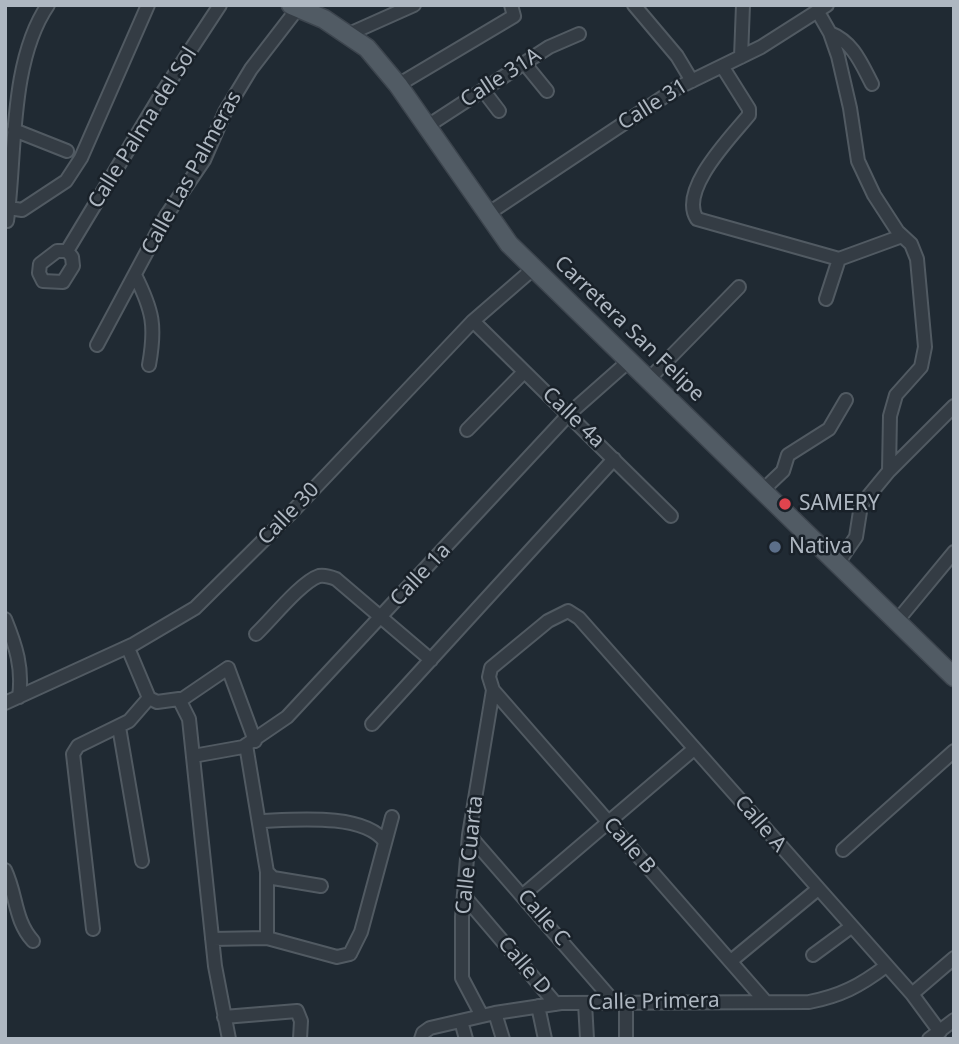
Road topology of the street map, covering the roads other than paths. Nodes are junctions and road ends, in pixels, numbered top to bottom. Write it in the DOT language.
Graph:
graph roads {
  1 [pos="48,5"];
  2 [pos="148,5"];
  3 [pos="220,5"];
  4 [pos="414,5"];
  5 [pos="510,5"];
  6 [pos="634,5"];
  7 [pos="731,5"];
  8 [pos="294,7"];
  9 [pos="822,9"];
  10 [pos="743,11"];
  11 [pos="830,33"];
  12 [pos="349,34"];
  13 [pos="579,34"];
  14 [pos="741,57"];
  15 [pos="525,64"];
  16 [pos="722,66"];
  17 [pos="692,80"];
  18 [pos="872,84"];
  19 [pos="398,85"];
  20 [pos="483,90"];
  21 [pos="547,91"];
  22 [pos="499,111"];
  23 [pos="426,127"];
  24 [pos="14,130"];
  25 [pos="67,151"];
  26 [pos="486,215"];
  27 [pos="902,236"];
  28 [pos="67,251"];
  29 [pos="839,259"];
  30 [pos="533,269"];
  31 [pos="135,275"];
  32 [pos="739,287"];
  33 [pos="826,299"];
  34 [pos="473,321"];
  35 [pos="97,345"];
  36 [pos="630,360"];
  37 [pos="149,365"];
  38 [pos="524,372"];
  39 [pos="649,379"];
  40 [pos="846,400"];
  41 [pos="954,407"];
  42 [pos="570,413"];
  43 [pos="467,430"];
  44 [pos="614,458"];
  45 [pos="889,471"];
  46 [pos="763,490"];
  47 [pos="671,516"];
  48 [pos="954,552"];
  49 [pos="838,563"];
  50 [pos="380,618"];
  51 [pos="579,618"];
  52 [pos="5,619"];
  53 [pos="897,621"];
  54 [pos="256,634"];
  55 [pos="128,648"];
  56 [pos="431,660"];
  57 [pos="954,677"];
  58 [pos="493,690"];
  59 [pos="19,697"];
  60 [pos="149,698"];
  61 [pos="181,700"];
  62 [pos="5,703"];
  63 [pos="372,723"];
  64 [pos="119,727"];
  65 [pos="251,743"];
  66 [pos="694,749"];
  67 [pos="954,751"];
  68 [pos="193,756"];
  69 [pos="391,817"];
  70 [pos="259,821"];
  71 [pos="608,822"];
  72 [pos="469,835"];
  73 [pos="385,842"];
  74 [pos="843,850"];
  75 [pos="142,862"];
  76 [pos="5,870"];
  77 [pos="267,872"];
  78 [pos="321,886"];
  79 [pos="818,889"];
  80 [pos="523,895"];
  81 [pos="464,896"];
  82 [pos="851,927"];
  83 [pos="93,929"];
  84 [pos="267,938"];
  85 [pos="212,939"];
  86 [pos="33,941"];
  87 [pos="813,955"];
  88 [pos="954,958"];
  89 [pos="731,961"];
  90 [pos="886,966"];
  91 [pos="912,994"];
  92 [pos="765,1001"];
  93 [pos="585,1003"];
  94 [pos="621,1003"];
  95 [pos="556,1004"];
  96 [pos="538,1006"];
  97 [pos="495,1013"];
  98 [pos="482,1016"];
  99 [pos="224,1017"];
  100 [pos="954,1020"];
  101 [pos="461,1021"];
  102 [pos="935,1035"];
  103 [pos="229,1039"];
  104 [pos="300,1039"];
  105 [pos="421,1039"];
  106 [pos="466,1039"];
  107 [pos="503,1039"];
  108 [pos="545,1039"];
  109 [pos="587,1039"];
  110 [pos="626,1039"];
  1 -- 24 [label="street"];
  2 -- 24 [label="street"];
  3 -- 28 [label="street, Calle Palma del Sol"];
  4 -- 12 [label="street"];
  5 -- 19 [label="street"];
  6 -- 17 [label="street"];
  7 -- 10 [label="street"];
  8 -- 12 [label="main road, Carretera San Felipe"];
  8 -- 31 [label="street, Calle Las Palmeras"];
  9 -- 11 [label="street"];
  9 -- 14 [label="street, Calle 31"];
  10 -- 14 [label="street"];
  11 -- 18 [label="street"];
  11 -- 27 [label="street"];
  12 -- 19 [label="main road, Carretera San Felipe"];
  13 -- 15 [label="street, Calle 31A"];
  14 -- 16 [label="street, Calle 31"];
  15 -- 20 [label="street, Calle 31A"];
  15 -- 21 [label="street"];
  16 -- 17 [label="street, Calle 31"];
  16 -- 29 [label="street"];
  17 -- 26 [label="street, Calle 31"];
  19 -- 23 [label="main road, Carretera San Felipe"];
  20 -- 22 [label="street"];
  20 -- 23 [label="street, Calle 31A"];
  23 -- 26 [label="main road, Carretera San Felipe"];
  24 -- 25 [label="street"];
  26 -- 30 [label="main road, Carretera San Felipe"];
  27 -- 29 [label="street"];
  27 -- 45 [label="street"];
  29 -- 33 [label="street"];
  30 -- 34 [label="street, Calle 30"];
  30 -- 36 [label="main road, Carretera San Felipe"];
  31 -- 35 [label="street, Calle Las Palmeras"];
  31 -- 37 [label="street"];
  32 -- 39 [label="street"];
  34 -- 38 [label="street, Calle 4a"];
  34 -- 55 [label="street, Calle 30"];
  36 -- 39 [label="main road, Carretera San Felipe"];
  36 -- 42 [label="street, Calle 1a"];
  38 -- 42 [label="street, Calle 4a"];
  38 -- 43 [label="street"];
  39 -- 46 [label="main road, Carretera San Felipe"];
  40 -- 46 [label="street"];
  41 -- 45 [label="street"];
  42 -- 44 [label="street, Calle 4a"];
  42 -- 50 [label="street, Calle 1a"];
  44 -- 47 [label="street, Calle 4a"];
  44 -- 56 [label="street"];
  45 -- 49 [label="street"];
  46 -- 49 [label="main road, Carretera San Felipe"];
  48 -- 53 [label="street"];
  49 -- 53 [label="main road, Carretera San Felipe"];
  50 -- 54 [label="street"];
  50 -- 56 [label="street"];
  50 -- 65 [label="street, Calle 1a"];
  51 -- 58 [label="street, Calle Cuarta"];
  51 -- 66 [label="street, Calle A"];
  52 -- 59 [label="street"];
  53 -- 57 [label="main road, Carretera San Felipe"];
  55 -- 59 [label="street, Calle 30"];
  55 -- 60 [label="street"];
  56 -- 63 [label="street"];
  58 -- 71 [label="street, Calle B"];
  58 -- 72 [label="street, Calle Cuarta"];
  59 -- 62 [label="street, Calle 30"];
  60 -- 61 [label="street"];
  60 -- 64 [label="street"];
  61 -- 65 [label="street"];
  61 -- 68 [label="street"];
  64 -- 75 [label="street"];
  64 -- 83 [label="street"];
  65 -- 68 [label="street, Calle 1a"];
  65 -- 70 [label="street"];
  66 -- 71 [label="street"];
  66 -- 79 [label="street, Calle A"];
  67 -- 74 [label="street"];
  68 -- 85 [label="street"];
  69 -- 73 [label="street"];
  70 -- 73 [label="street"];
  70 -- 77 [label="street"];
  71 -- 80 [label="street"];
  71 -- 89 [label="street, Calle B"];
  72 -- 80 [label="street, Calle C"];
  72 -- 81 [label="street, Calle Cuarta"];
  73 -- 84 [label="street"];
  76 -- 86 [label="street"];
  77 -- 78 [label="street"];
  77 -- 84 [label="street"];
  79 -- 82 [label="street, Calle A"];
  79 -- 89 [label="street"];
  80 -- 94 [label="street, Calle C"];
  81 -- 95 [label="street, Calle D"];
  81 -- 98 [label="street, Calle Cuarta"];
  82 -- 87 [label="street"];
  82 -- 90 [label="street, Calle A"];
  84 -- 85 [label="street"];
  85 -- 99 [label="street"];
  88 -- 91 [label="street"];
  89 -- 92 [label="street, Calle B"];
  90 -- 91 [label="street, Calle A"];
  90 -- 92 [label="street, Calle Primera"];
  91 -- 102 [label="street, Calle A"];
  92 -- 94 [label="street, Calle Primera"];
  93 -- 94 [label="street, Calle Primera"];
  93 -- 95 [label="street, Calle Primera"];
  93 -- 109 [label="street"];
  94 -- 110 [label="street"];
  95 -- 96 [label="street, Calle Primera"];
  96 -- 97 [label="street, Calle Primera"];
  96 -- 108 [label="street"];
  97 -- 98 [label="street, Calle Primera"];
  97 -- 107 [label="street"];
  98 -- 101 [label="street, Calle Primera"];
  99 -- 103 [label="street"];
  99 -- 104 [label="street"];
  100 -- 102 [label="street"];
  101 -- 105 [label="street, Calle Primera"];
  101 -- 106 [label="street"];
}
